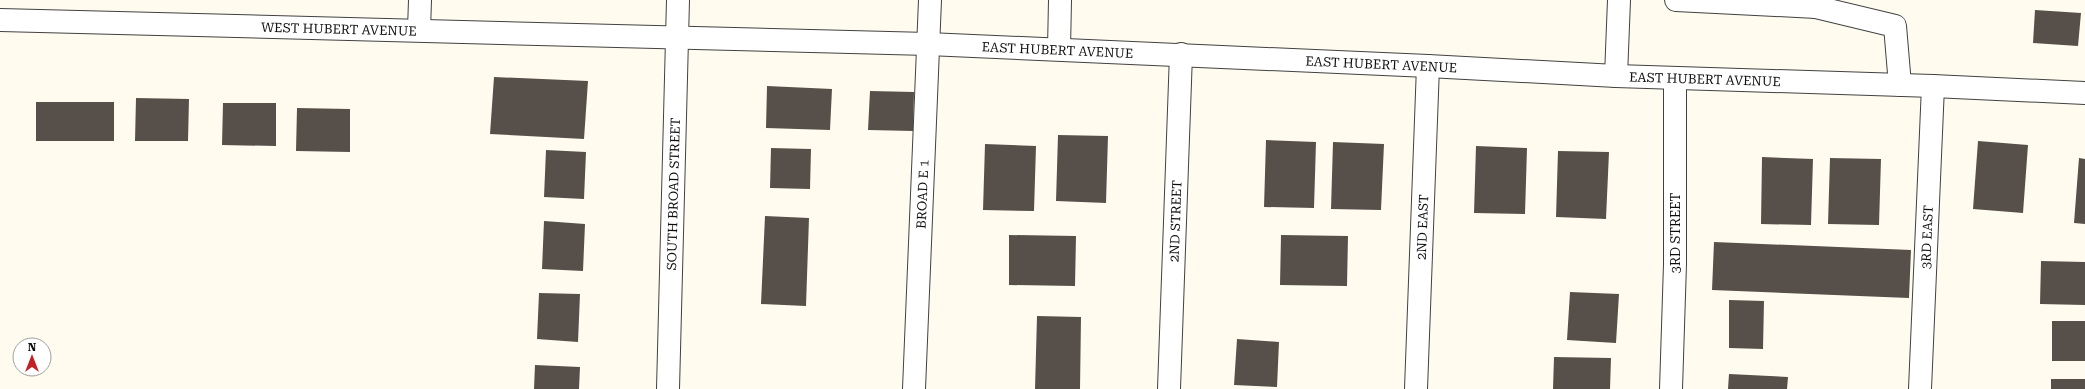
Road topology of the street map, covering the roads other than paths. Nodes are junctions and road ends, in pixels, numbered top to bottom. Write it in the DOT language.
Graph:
graph roads {
  1 [pos="420,0"];
  2 [pos="678,0"];
  3 [pos="930,0"];
  4 [pos="1060,0"];
  5 [pos="1619,0"];
  6 [pos="1676,0"];
  7 [pos="1816,4"];
  8 [pos="0,20"];
  9 [pos="419,30"];
  10 [pos="678,38"];
  11 [pos="928,44"];
  12 [pos="1059,49"];
  13 [pos="1181,54"];
  14 [pos="1428,66"];
  15 [pos="1616,76"];
  16 [pos="1675,78"];
  17 [pos="1900,85"];
  18 [pos="1933,86"];
  19 [pos="2085,93"];
  20 [pos="668,389"];
  21 [pos="914,389"];
  22 [pos="1169,389"];
  23 [pos="1416,389"];
  24 [pos="1671,389"];
  25 [pos="1920,389"];
  1 -- 9 [label="street"];
  2 -- 10 [label="street, SOUTH BROAD STREET"];
  3 -- 11 [label="street, BROAD E 1"];
  4 -- 12 [label="street"];
  5 -- 15 [label="street"];
  6 -- 7 [label="street"];
  7 -- 17 [label="street"];
  8 -- 9 [label="street, WEST HUBERT AVENUE"];
  9 -- 10 [label="street, WEST HUBERT AVENUE"];
  10 -- 11 [label="street, EAST HUBERT AVENUE"];
  10 -- 20 [label="street, SOUTH BROAD STREET"];
  11 -- 12 [label="street, EAST HUBERT AVENUE"];
  11 -- 21 [label="street, BROAD E 1"];
  12 -- 13 [label="street, EAST HUBERT AVENUE"];
  13 -- 14 [label="street, EAST HUBERT AVENUE"];
  13 -- 22 [label="street, 2ND STREET"];
  14 -- 15 [label="street, EAST HUBERT AVENUE"];
  14 -- 23 [label="street, 2ND EAST"];
  15 -- 16 [label="street, EAST HUBERT AVENUE"];
  16 -- 17 [label="street, EAST HUBERT AVENUE"];
  16 -- 24 [label="street, 3RD STREET"];
  17 -- 18 [label="street, EAST HUBERT AVENUE"];
  18 -- 19 [label="street, EAST HUBERT AVENUE"];
  18 -- 25 [label="street, 3RD EAST"];
}
